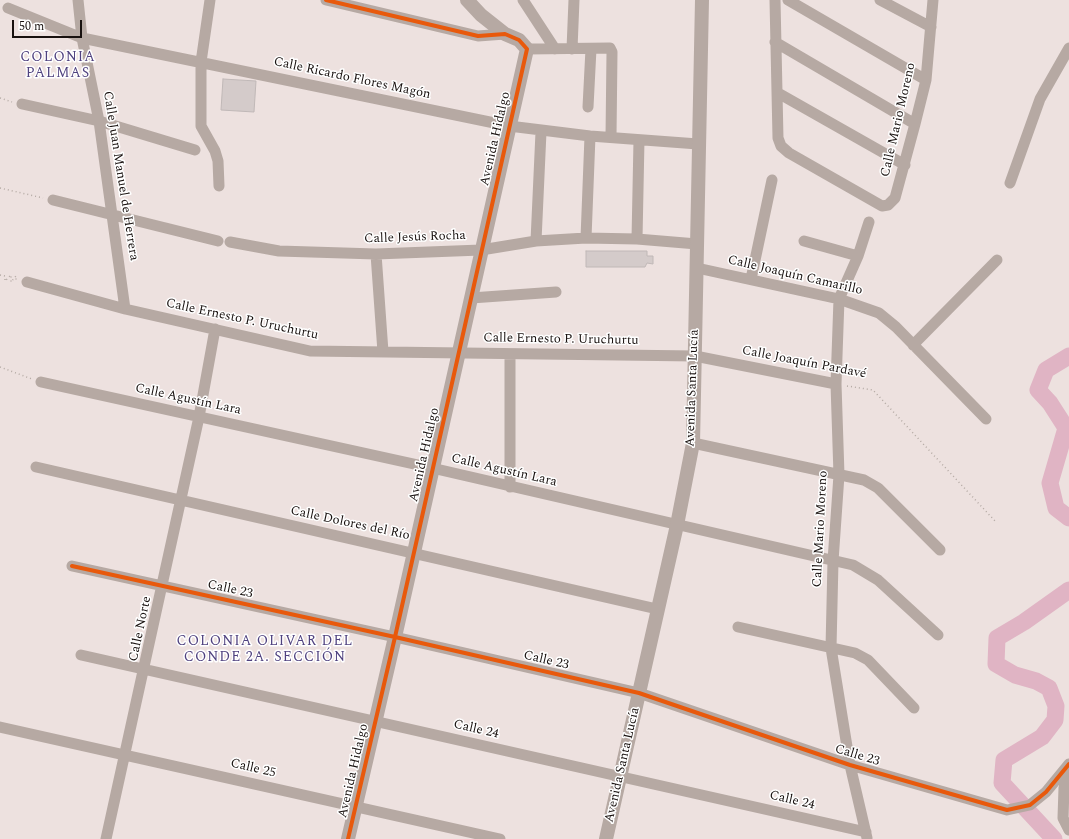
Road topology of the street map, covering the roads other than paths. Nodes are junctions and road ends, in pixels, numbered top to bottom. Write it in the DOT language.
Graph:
graph roads {
  1 [pos="78,0"];
  2 [pos="210,0"];
  3 [pos="326,0"];
  4 [pos="467,0"];
  5 [pos="524,0"];
  6 [pos="574,0"];
  7 [pos="702,0"];
  8 [pos="775,0"];
  9 [pos="788,0"];
  10 [pos="880,0"];
  11 [pos="933,0"];
  12 [pos="8,8"];
  13 [pos="931,28"];
  14 [pos="505,34"];
  15 [pos="82,38"];
  16 [pos="775,42"];
  17 [pos="1069,48"];
  18 [pos="555,49"];
  19 [pos="572,49"];
  20 [pos="591,49"];
  21 [pos="527,50"];
  22 [pos="201,62"];
  23 [pos="926,80"];
  24 [pos="778,93"];
  25 [pos="22,104"];
  26 [pos="588,107"];
  27 [pos="99,121"];
  28 [pos="915,124"];
  29 [pos="509,126"];
  30 [pos="541,132"];
  31 [pos="590,136"];
  32 [pos="611,136"];
  33 [pos="639,140"];
  34 [pos="698,144"];
  35 [pos="195,150"];
  36 [pos="905,165"];
  37 [pos="772,180"];
  38 [pos="1010,183"];
  39 [pos="219,186"];
  40 [pos="53,200"];
  41 [pos="111,213"];
  42 [pos="869,222"];
  43 [pos="586,238"];
  44 [pos="637,239"];
  45 [pos="218,241"];
  46 [pos="536,241"];
  47 [pos="804,241"];
  48 [pos="230,242"];
  49 [pos="697,244"];
  50 [pos="481,250"];
  51 [pos="376,254"];
  52 [pos="858,256"];
  53 [pos="997,260"];
  54 [pos="696,268"];
  55 [pos="751,279"];
  56 [pos="27,282"];
  57 [pos="556,292"];
  58 [pos="471,298"];
  59 [pos="839,299"];
  60 [pos="125,309"];
  61 [pos="215,329"];
  62 [pos="913,344"];
  63 [pos="383,352"];
  64 [pos="460,353"];
  65 [pos="510,354"];
  66 [pos="695,356"];
  67 [pos="42,382"];
  68 [pos="836,384"];
  69 [pos="199,417"];
  70 [pos="986,419"];
  71 [pos="693,444"];
  72 [pos="36,467"];
  73 [pos="432,468"];
  74 [pos="839,475"];
  75 [pos="510,487"];
  76 [pos="180,501"];
  77 [pos="677,525"];
  78 [pos="940,550"];
  79 [pos="414,552"];
  80 [pos="833,561"];
  81 [pos="72,566"];
  82 [pos="160,585"];
  83 [pos="657,609"];
  84 [pos="738,627"];
  85 [pos="938,635"];
  86 [pos="395,637"];
  87 [pos="831,648"];
  88 [pos="81,655"];
  89 [pos="142,670"];
  90 [pos="639,693"];
  91 [pos="914,708"];
  92 [pos="376,722"];
  93 [pos="0,727"];
  94 [pos="123,754"];
  95 [pos="850,765"];
  96 [pos="1069,766"];
  97 [pos="620,777"];
  98 [pos="355,807"];
  99 [pos="1069,830"];
  100 [pos="867,835"];
  101 [pos="106,839"];
  102 [pos="348,839"];
  103 [pos="500,839"];
  104 [pos="606,839"];
  1 -- 15 [label="street, Calle Juan Manuel de Herrera"];
  2 -- 22 [label="street"];
  3 -- 14 [label="street"];
  4 -- 14 [label="street"];
  5 -- 18 [label="street"];
  6 -- 19 [label="street"];
  7 -- 34 [label="street, Avenida Santa Lucía"];
  8 -- 16 [label="street"];
  9 -- 23 [label="street"];
  10 -- 13 [label="street"];
  11 -- 13 [label="street, Calle Mario Moreno"];
  12 -- 15 [label="street, Calle Ricardo Flores Magón"];
  13 -- 23 [label="street, Calle Mario Moreno"];
  14 -- 21 [label="street"];
  15 -- 22 [label="street, Calle Ricardo Flores Magón"];
  15 -- 27 [label="street, Calle Juan Manuel de Herrera"];
  16 -- 24 [label="street"];
  16 -- 28 [label="street"];
  17 -- 38 [label="street"];
  18 -- 19 [label="street"];
  18 -- 21 [label="street"];
  19 -- 20 [label="street"];
  20 -- 26 [label="street"];
  20 -- 32 [label="street"];
  21 -- 29 [label="street, Avenida Hidalgo"];
  22 -- 29 [label="street, Calle Ricardo Flores Magón"];
  22 -- 39 [label="street"];
  23 -- 28 [label="street, Calle Mario Moreno"];
  24 -- 36 [label="street"];
  24 -- 36 [label="street, Calle Mario Moreno"];
  25 -- 27 [label="street"];
  27 -- 35 [label="street"];
  27 -- 41 [label="street, Calle Juan Manuel de Herrera"];
  28 -- 36 [label="street, Calle Mario Moreno"];
  29 -- 30 [label="street, Calle Ricardo Flores Magón"];
  29 -- 50 [label="street, Avenida Hidalgo"];
  30 -- 31 [label="street, Calle Ricardo Flores Magón"];
  30 -- 46 [label="street"];
  31 -- 32 [label="street, Calle Ricardo Flores Magón"];
  31 -- 43 [label="street"];
  32 -- 33 [label="street, Calle Ricardo Flores Magón"];
  33 -- 34 [label="street, Calle Ricardo Flores Magón"];
  33 -- 44 [label="street"];
  34 -- 49 [label="street, Avenida Santa Lucía"];
  37 -- 55 [label="street"];
  40 -- 41 [label="street"];
  41 -- 45 [label="street"];
  41 -- 60 [label="street, Calle Juan Manuel de Herrera"];
  42 -- 52 [label="street, Calle Mario Moreno"];
  43 -- 44 [label="street, Calle Jesús Rocha"];
  43 -- 46 [label="street, Calle Jesús Rocha"];
  44 -- 49 [label="street, Calle Jesús Rocha"];
  46 -- 50 [label="street, Calle Jesús Rocha"];
  47 -- 52 [label="street"];
  48 -- 51 [label="street, Calle Jesús Rocha"];
  49 -- 54 [label="street, Avenida Santa Lucía"];
  50 -- 51 [label="street, Calle Jesús Rocha"];
  50 -- 58 [label="street, Avenida Hidalgo"];
  51 -- 63 [label="street"];
  52 -- 59 [label="street, Calle Mario Moreno"];
  53 -- 62 [label="street"];
  54 -- 55 [label="street, Calle Joaquín Camarillo"];
  54 -- 66 [label="street, Avenida Santa Lucía"];
  55 -- 59 [label="street, Calle Joaquín Camarillo"];
  56 -- 60 [label="street, Calle Ernesto P. Uruchurtu"];
  57 -- 58 [label="street"];
  58 -- 64 [label="street, Avenida Hidalgo"];
  59 -- 62 [label="street, Calle Joaquín Camarillo"];
  59 -- 68 [label="street, Calle Mario Moreno"];
  60 -- 61 [label="street, Calle Ernesto P. Uruchurtu"];
  61 -- 63 [label="street, Calle Ernesto P. Uruchurtu"];
  61 -- 69 [label="street, Calle Norte"];
  62 -- 70 [label="street, Calle Joaquín Camarillo"];
  63 -- 64 [label="street, Calle Ernesto P. Uruchurtu"];
  64 -- 65 [label="street, Calle Ernesto P. Uruchurtu"];
  64 -- 73 [label="street, Avenida Hidalgo"];
  65 -- 66 [label="street, Calle Ernesto P. Uruchurtu"];
  65 -- 75 [label="street"];
  66 -- 68 [label="street, Calle Joaquín Pardavé"];
  66 -- 71 [label="street, Avenida Santa Lucía"];
  67 -- 69 [label="street, Calle Agustín Lara"];
  68 -- 74 [label="street, Calle Mario Moreno"];
  69 -- 73 [label="street, Calle Agustín Lara"];
  69 -- 76 [label="street, Calle Norte"];
  71 -- 74 [label="street"];
  71 -- 77 [label="street, Avenida Santa Lucía"];
  72 -- 76 [label="street, Calle Dolores del Río"];
  73 -- 75 [label="street, Calle Agustín Lara"];
  73 -- 79 [label="street, Avenida Hidalgo"];
  74 -- 78 [label="street"];
  74 -- 80 [label="street, Calle Mario Moreno"];
  75 -- 77 [label="street, Calle Agustín Lara"];
  76 -- 79 [label="street, Calle Dolores del Río"];
  76 -- 82 [label="street, Calle Norte"];
  77 -- 80 [label="street, Calle Agustín Lara"];
  77 -- 83 [label="street, Avenida Santa Lucía"];
  79 -- 83 [label="street, Calle Dolores del Río"];
  79 -- 86 [label="street, Avenida Hidalgo"];
  80 -- 85 [label="street, Calle Agustín Lara"];
  80 -- 87 [label="street, Calle Mario Moreno"];
  81 -- 82 [label="street, Calle 23"];
  82 -- 86 [label="street, Calle 23"];
  82 -- 89 [label="street, Calle Norte"];
  83 -- 90 [label="street, Avenida Santa Lucía"];
  84 -- 87 [label="street"];
  86 -- 90 [label="street, Calle 23"];
  86 -- 92 [label="street, Avenida Hidalgo"];
  87 -- 91 [label="street"];
  87 -- 95 [label="street, Calle Mario Moreno"];
  88 -- 89 [label="street, Calle 24"];
  89 -- 92 [label="street, Calle 24"];
  89 -- 94 [label="street, Calle Norte"];
  90 -- 95 [label="street, Calle 23"];
  90 -- 97 [label="street, Avenida Santa Lucía"];
  92 -- 97 [label="street, Calle 24"];
  92 -- 98 [label="street, Avenida Hidalgo"];
  93 -- 94 [label="street, Calle 25"];
  94 -- 98 [label="street, Calle 25"];
  94 -- 101 [label="street, Calle Norte"];
  95 -- 96 [label="street, Calle 23"];
  95 -- 100 [label="street, Calle Mario Moreno"];
  96 -- 99 [label="street"];
  97 -- 100 [label="street, Calle 24"];
  97 -- 104 [label="street, Avenida Santa Lucía"];
  98 -- 102 [label="street, Avenida Hidalgo"];
  98 -- 103 [label="street, Calle 25"];
}
